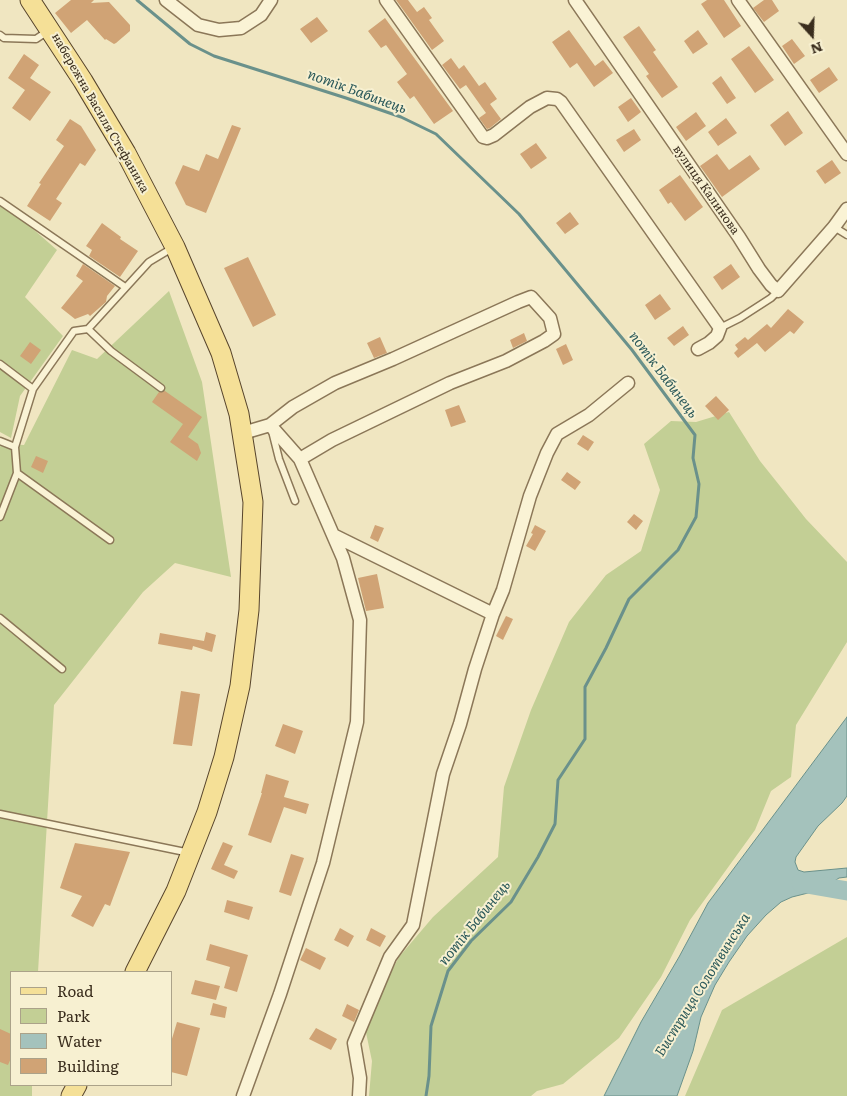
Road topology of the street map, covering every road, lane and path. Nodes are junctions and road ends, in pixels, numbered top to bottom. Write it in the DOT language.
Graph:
graph roads {
  1 [pos="30,0"];
  2 [pos="166,0"];
  3 [pos="271,0"];
  4 [pos="386,0"];
  5 [pos="574,0"];
  6 [pos="738,0"];
  7 [pos="51,30"];
  8 [pos="0,35"];
  9 [pos="847,154"];
  10 [pos="0,201"];
  11 [pos="847,209"];
  12 [pos="834,227"];
  13 [pos="847,235"];
  14 [pos="175,247"];
  15 [pos="125,287"];
  16 [pos="778,291"];
  17 [pos="720,328"];
  18 [pos="88,329"];
  19 [pos="698,349"];
  20 [pos="0,364"];
  21 [pos="628,383"];
  22 [pos="33,388"];
  23 [pos="161,388"];
  24 [pos="270,424"];
  25 [pos="243,433"];
  26 [pos="0,441"];
  27 [pos="15,447"];
  28 [pos="300,459"];
  29 [pos="17,473"];
  30 [pos="296,501"];
  31 [pos="0,517"];
  32 [pos="333,535"];
  33 [pos="110,540"];
  34 [pos="492,614"];
  35 [pos="0,618"];
  36 [pos="62,670"];
  37 [pos="0,814"];
  38 [pos="192,853"];
  39 [pos="136,971"];
  40 [pos="243,1096"];
  41 [pos="359,1096"];
  1 -- 7 [label="main road, набережна Василя Стефаника"];
  2 -- 3 [label="street"];
  4 -- 17 [label="street"];
  5 -- 16 [label="street, вулиця Калинова"];
  6 -- 9 [label="street"];
  7 -- 8 [label="lane"];
  7 -- 14 [label="main road, набережна Василя Стефаника"];
  10 -- 15 [label="lane"];
  11 -- 12 [label="street"];
  12 -- 13 [label="lane"];
  12 -- 16 [label="street"];
  14 -- 15 [label="lane"];
  14 -- 25 [label="main road, набережна Василя Стефаника"];
  15 -- 18 [label="lane"];
  16 -- 17 [label="lane"];
  17 -- 19 [label="street"];
  18 -- 22 [label="lane"];
  18 -- 23 [label="lane"];
  20 -- 22 [label="lane"];
  21 -- 34 [label="street"];
  22 -- 27 [label="lane"];
  24 -- 25 [label="street"];
  24 -- 28 [label="street"];
  24 -- 28 [label="street"];
  24 -- 30 [label="lane"];
  25 -- 38 [label="main road, набережна Василя Стефаника"];
  26 -- 27 [label="lane"];
  27 -- 29 [label="lane"];
  28 -- 32 [label="street"];
  29 -- 31 [label="lane"];
  29 -- 33 [label="lane"];
  32 -- 34 [label="street"];
  32 -- 40 [label="street"];
  34 -- 41 [label="street"];
  35 -- 36 [label="lane"];
  37 -- 38 [label="lane"];
  38 -- 39 [label="main road, набережна Василя Стефаника"];
}
